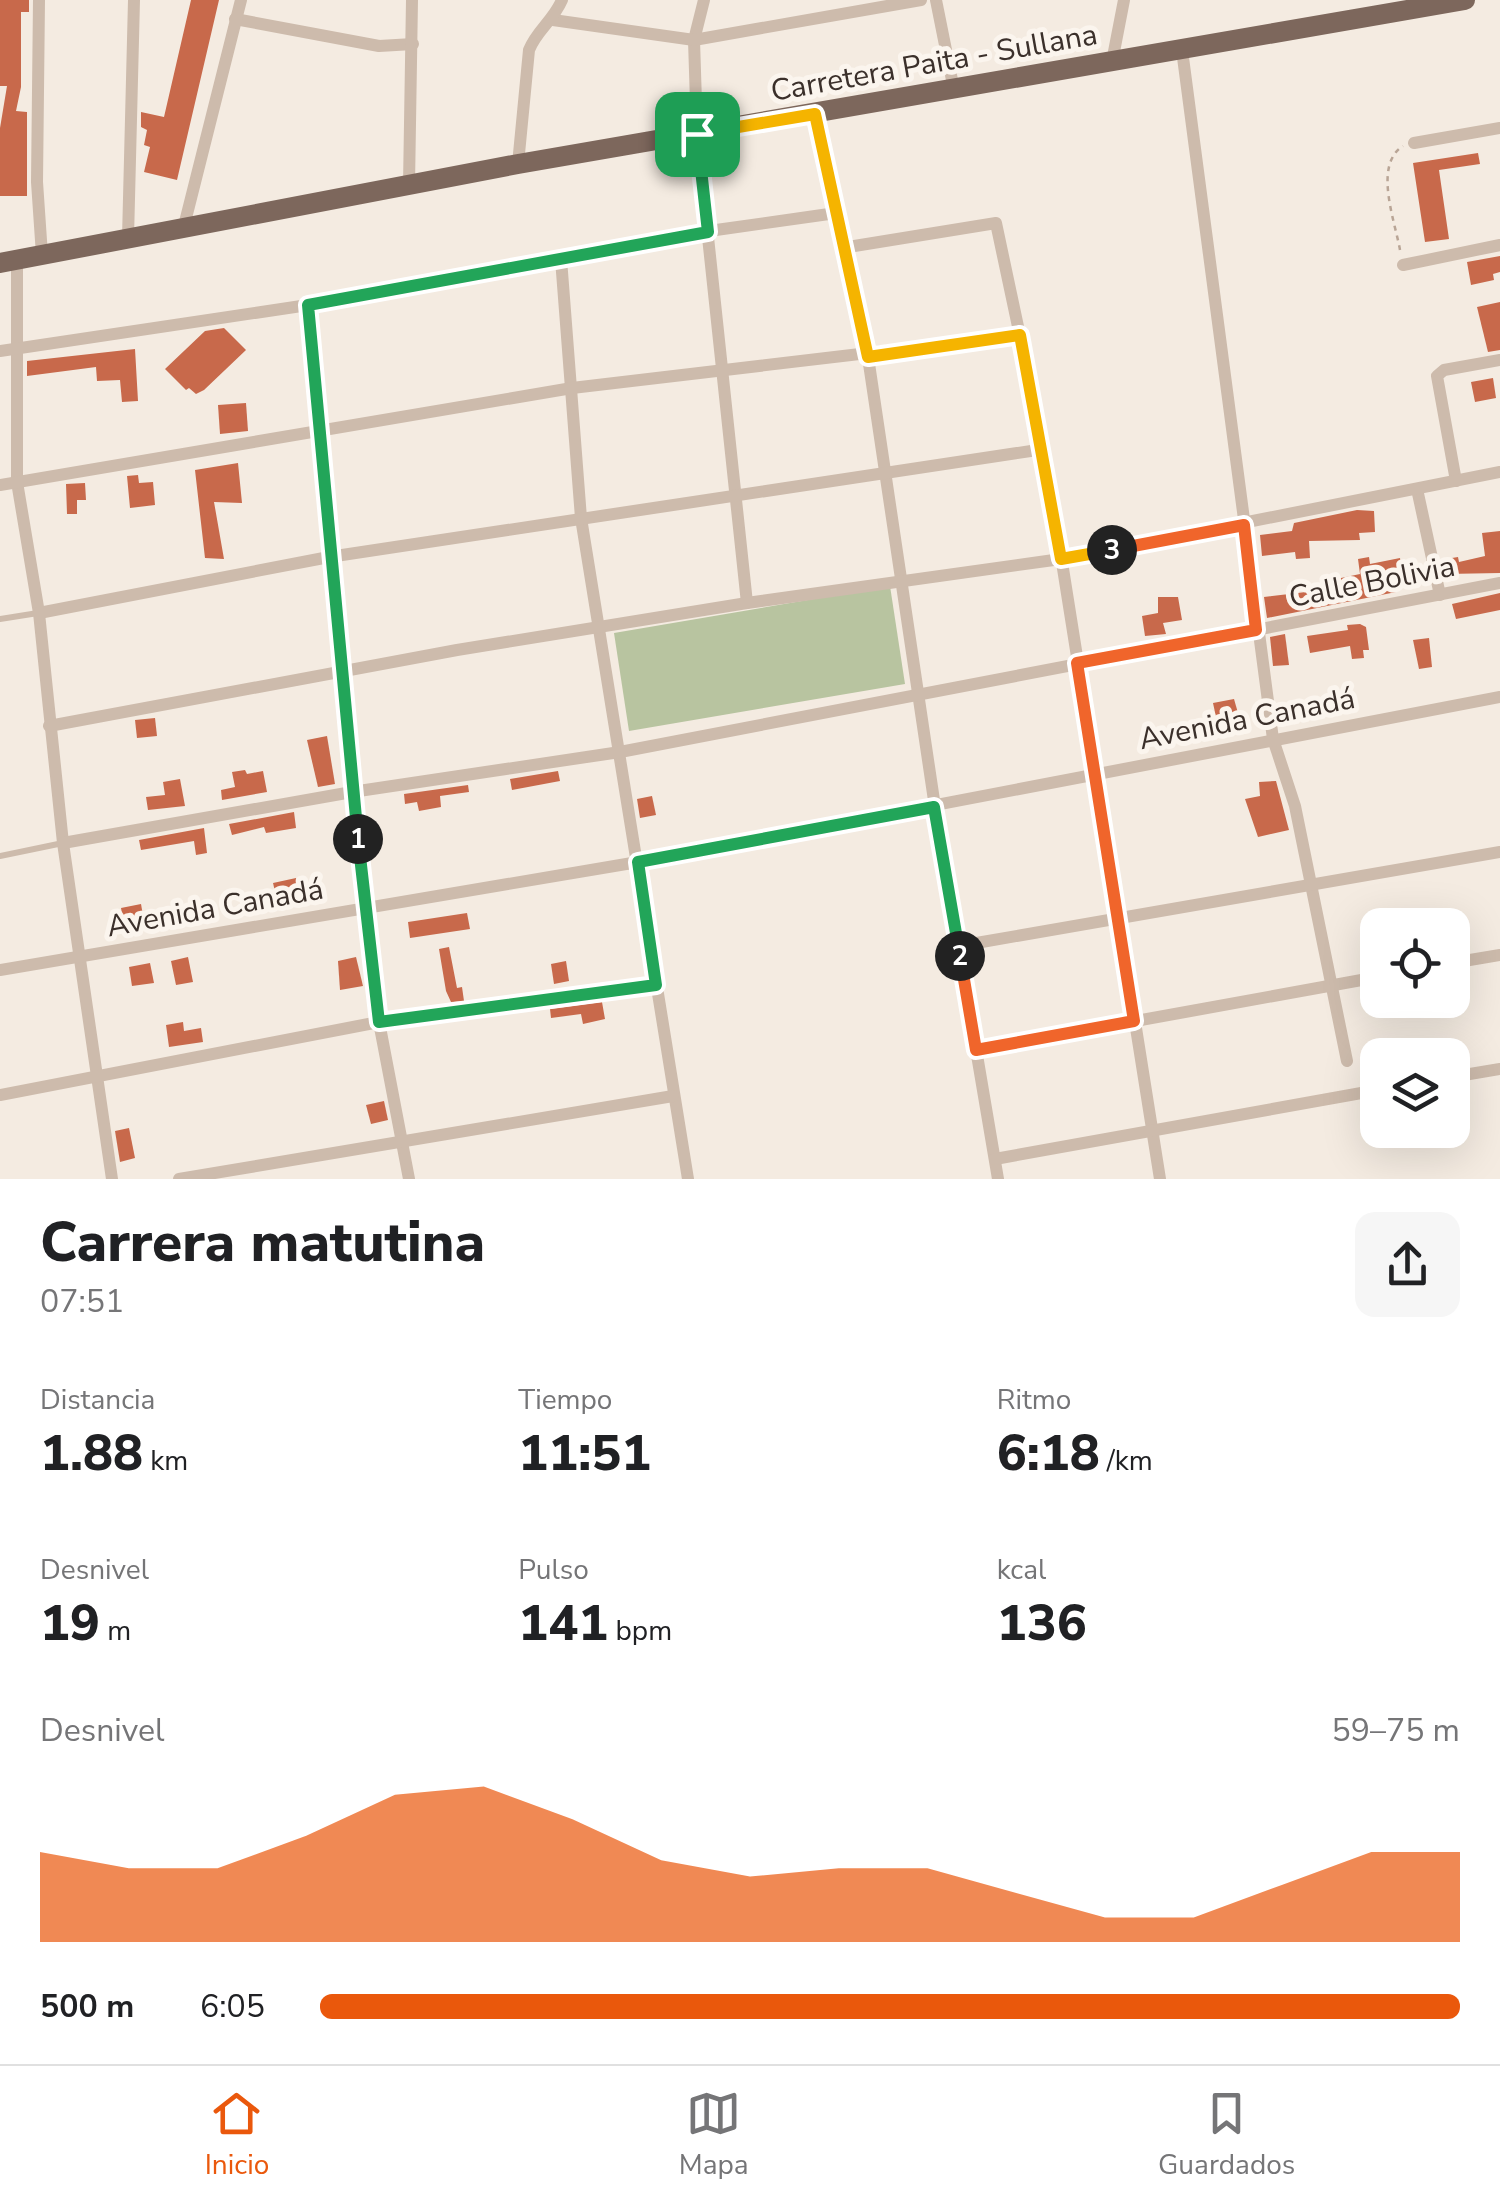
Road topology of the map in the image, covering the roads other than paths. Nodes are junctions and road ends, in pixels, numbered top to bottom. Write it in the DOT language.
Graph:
graph roads {
  1 [pos="39,0"];
  2 [pos="134,0"];
  3 [pos="240,0"];
  4 [pos="412,0"];
  5 [pos="562,0"];
  6 [pos="704,0"];
  7 [pos="921,0"];
  8 [pos="936,0"];
  9 [pos="1124,0"];
  10 [pos="1466,0"];
  11 [pos="235,19"];
  12 [pos="553,20"];
  13 [pos="694,40"];
  14 [pos="413,44"];
  15 [pos="1182,50"];
  16 [pos="1112,62"];
  17 [pos="954,90"];
  18 [pos="815,114"];
  19 [pos="1500,128"];
  20 [pos="697,134"];
  21 [pos="1414,143"];
  22 [pos="518,164"];
  23 [pos="409,185"];
  24 [pos="836,214"];
  25 [pos="184,226"];
  26 [pos="708,232"];
  27 [pos="128,238"];
  28 [pos="1500,244"];
  29 [pos="842,248"];
  30 [pos="42,255"];
  31 [pos="561,259"];
  32 [pos="9,261"];
  33 [pos="1403,265"];
  34 [pos="308,305"];
  35 [pos="1020,335"];
  36 [pos="7,350"];
  37 [pos="868,357"];
  38 [pos="1500,360"];
  39 [pos="724,370"];
  40 [pos="572,388"];
  41 [pos="317,435"];
  42 [pos="1044,450"];
  43 [pos="887,472"];
  44 [pos="1500,472"];
  45 [pos="1456,481"];
  46 [pos="17,482"];
  47 [pos="0,485"];
  48 [pos="1417,489"];
  49 [pos="732,495"];
  50 [pos="581,518"];
  51 [pos="1244,525"];
  52 [pos="329,558"];
  53 [pos="1061,559"];
  54 [pos="900,582"];
  55 [pos="1500,583"];
  56 [pos="1440,595"];
  57 [pos="746,602"];
  58 [pos="39,613"];
  59 [pos="0,619"];
  60 [pos="599,627"];
  61 [pos="1256,630"];
  62 [pos="1077,663"];
  63 [pos="340,669"];
  64 [pos="920,693"];
  65 [pos="1500,697"];
  66 [pos="48,726"];
  67 [pos="1273,739"];
  68 [pos="620,752"];
  69 [pos="1094,774"];
  70 [pos="352,792"];
  71 [pos="934,807"];
  72 [pos="63,843"];
  73 [pos="1500,852"];
  74 [pos="0,856"];
  75 [pos="638,862"];
  76 [pos="1312,886"];
  77 [pos="366,907"];
  78 [pos="1118,919"];
  79 [pos="958,946"];
  80 [pos="1500,954"];
  81 [pos="81,956"];
  82 [pos="1470,960"];
  83 [pos="0,970"];
  84 [pos="1360,980"];
  85 [pos="656,985"];
  86 [pos="1332,985"];
  87 [pos="1134,1021"];
  88 [pos="379,1022"];
  89 [pos="976,1050"];
  90 [pos="1346,1061"];
  91 [pos="1500,1068"];
  92 [pos="1470,1074"];
  93 [pos="98,1078"];
  94 [pos="1360,1093"];
  95 [pos="0,1094"];
  96 [pos="672,1096"];
  97 [pos="1152,1131"];
  98 [pos="402,1139"];
  99 [pos="995,1159"];
  100 [pos="112,1179"];
  101 [pos="179,1179"];
  102 [pos="409,1179"];
  103 [pos="688,1179"];
  104 [pos="998,1179"];
  105 [pos="1160,1179"];
  1 -- 30 [label="street"];
  2 -- 27 [label="street"];
  3 -- 11 [label="street"];
  4 -- 14 [label="street"];
  5 -- 12 [label="street"];
  6 -- 13 [label="street"];
  7 -- 13 [label="street"];
  8 -- 17 [label="street"];
  9 -- 16 [label="street"];
  10 -- 15 [label="main road, Carretera Paita - Sullana"];
  11 -- 14 [label="street"];
  11 -- 25 [label="street"];
  12 -- 13 [label="street"];
  12 -- 22 [label="street"];
  13 -- 20 [label="street"];
  14 -- 23 [label="street"];
  15 -- 16 [label="main road, Carretera Paita - Sullana"];
  15 -- 51 [label="street"];
  16 -- 17 [label="main road, Carretera Paita - Sullana"];
  17 -- 18 [label="main road, Carretera Paita - Sullana"];
  18 -- 20 [label="main road, Carretera Paita - Sullana"];
  18 -- 24 [label="street"];
  19 -- 21 [label="street"];
  20 -- 22 [label="main road, Carretera Paita - Sullana"];
  20 -- 26 [label="street"];
  22 -- 23 [label="main road, Carretera Paita - Sullana"];
  23 -- 25 [label="main road, Carretera Paita - Sullana"];
  24 -- 26 [label="street"];
  24 -- 29 [label="street"];
  25 -- 27 [label="main road, Carretera Paita - Sullana"];
  26 -- 31 [label="street"];
  26 -- 39 [label="street"];
  27 -- 30 [label="main road, Carretera Paita - Sullana"];
  28 -- 33 [label="street"];
  29 -- 35 [label="street"];
  29 -- 37 [label="street"];
  30 -- 32 [label="main road, Carretera Paita - Sullana"];
  31 -- 34 [label="street"];
  31 -- 40 [label="street"];
  32 -- 36 [label="street"];
  34 -- 36 [label="street"];
  34 -- 41 [label="street"];
  35 -- 37 [label="street"];
  35 -- 42 [label="street"];
  36 -- 46 [label="street"];
  37 -- 39 [label="street"];
  37 -- 43 [label="street"];
  38 -- 45 [label="street"];
  39 -- 40 [label="street"];
  39 -- 49 [label="street"];
  40 -- 41 [label="street"];
  40 -- 50 [label="street"];
  41 -- 46 [label="street"];
  41 -- 52 [label="street"];
  42 -- 43 [label="street"];
  42 -- 53 [label="street"];
  43 -- 49 [label="street"];
  43 -- 54 [label="street"];
  44 -- 45 [label="street"];
  45 -- 48 [label="street"];
  46 -- 47 [label="street"];
  46 -- 58 [label="street"];
  48 -- 51 [label="street"];
  48 -- 56 [label="street"];
  49 -- 50 [label="street"];
  49 -- 57 [label="street"];
  50 -- 52 [label="street"];
  50 -- 60 [label="street"];
  51 -- 53 [label="street"];
  51 -- 61 [label="street"];
  52 -- 58 [label="street"];
  52 -- 63 [label="street"];
  53 -- 54 [label="street"];
  53 -- 62 [label="street"];
  54 -- 57 [label="street"];
  54 -- 64 [label="street"];
  55 -- 56 [label="street, Calle Bolivia"];
  56 -- 61 [label="street, Calle Bolivia"];
  57 -- 60 [label="street"];
  58 -- 59 [label="lane"];
  58 -- 66 [label="street"];
  60 -- 63 [label="street"];
  60 -- 68 [label="street"];
  61 -- 62 [label="street, Calle Bolivia"];
  61 -- 67 [label="street"];
  62 -- 64 [label="street, Calle Bolivia"];
  62 -- 69 [label="street"];
  63 -- 66 [label="street"];
  63 -- 70 [label="street"];
  64 -- 68 [label="street, Calle Bolivia"];
  64 -- 71 [label="street"];
  65 -- 67 [label="street, Avenida Canadá"];
  66 -- 72 [label="street"];
  67 -- 69 [label="street, Avenida Canadá"];
  67 -- 76 [label="street"];
  68 -- 70 [label="street, Calle Bolivia"];
  68 -- 75 [label="street"];
  69 -- 71 [label="street, Avenida Canadá"];
  69 -- 78 [label="street"];
  70 -- 72 [label="street, Calle Bolivia"];
  70 -- 77 [label="street"];
  71 -- 75 [label="street, Avenida Canadá"];
  71 -- 79 [label="street"];
  72 -- 74 [label="lane"];
  72 -- 81 [label="street"];
  73 -- 76 [label="street"];
  75 -- 77 [label="street, Avenida Canadá"];
  75 -- 85 [label="street"];
  76 -- 78 [label="street"];
  76 -- 86 [label="street"];
  77 -- 81 [label="street, Avenida Canadá"];
  77 -- 88 [label="street"];
  78 -- 79 [label="street"];
  78 -- 87 [label="street"];
  79 -- 89 [label="street"];
  80 -- 82 [label="street"];
  81 -- 83 [label="street, Avenida Canadá"];
  81 -- 93 [label="street"];
  84 -- 86 [label="street"];
  85 -- 88 [label="street"];
  85 -- 96 [label="street"];
  86 -- 87 [label="street"];
  86 -- 90 [label="street"];
  87 -- 89 [label="street"];
  87 -- 97 [label="street"];
  88 -- 93 [label="street"];
  88 -- 98 [label="street"];
  89 -- 99 [label="street"];
  91 -- 92 [label="street"];
  93 -- 95 [label="street"];
  93 -- 100 [label="street"];
  94 -- 97 [label="street"];
  96 -- 98 [label="street"];
  96 -- 103 [label="street"];
  97 -- 99 [label="street"];
  97 -- 105 [label="street"];
  98 -- 101 [label="street"];
  98 -- 102 [label="street"];
  99 -- 104 [label="street"];
}
